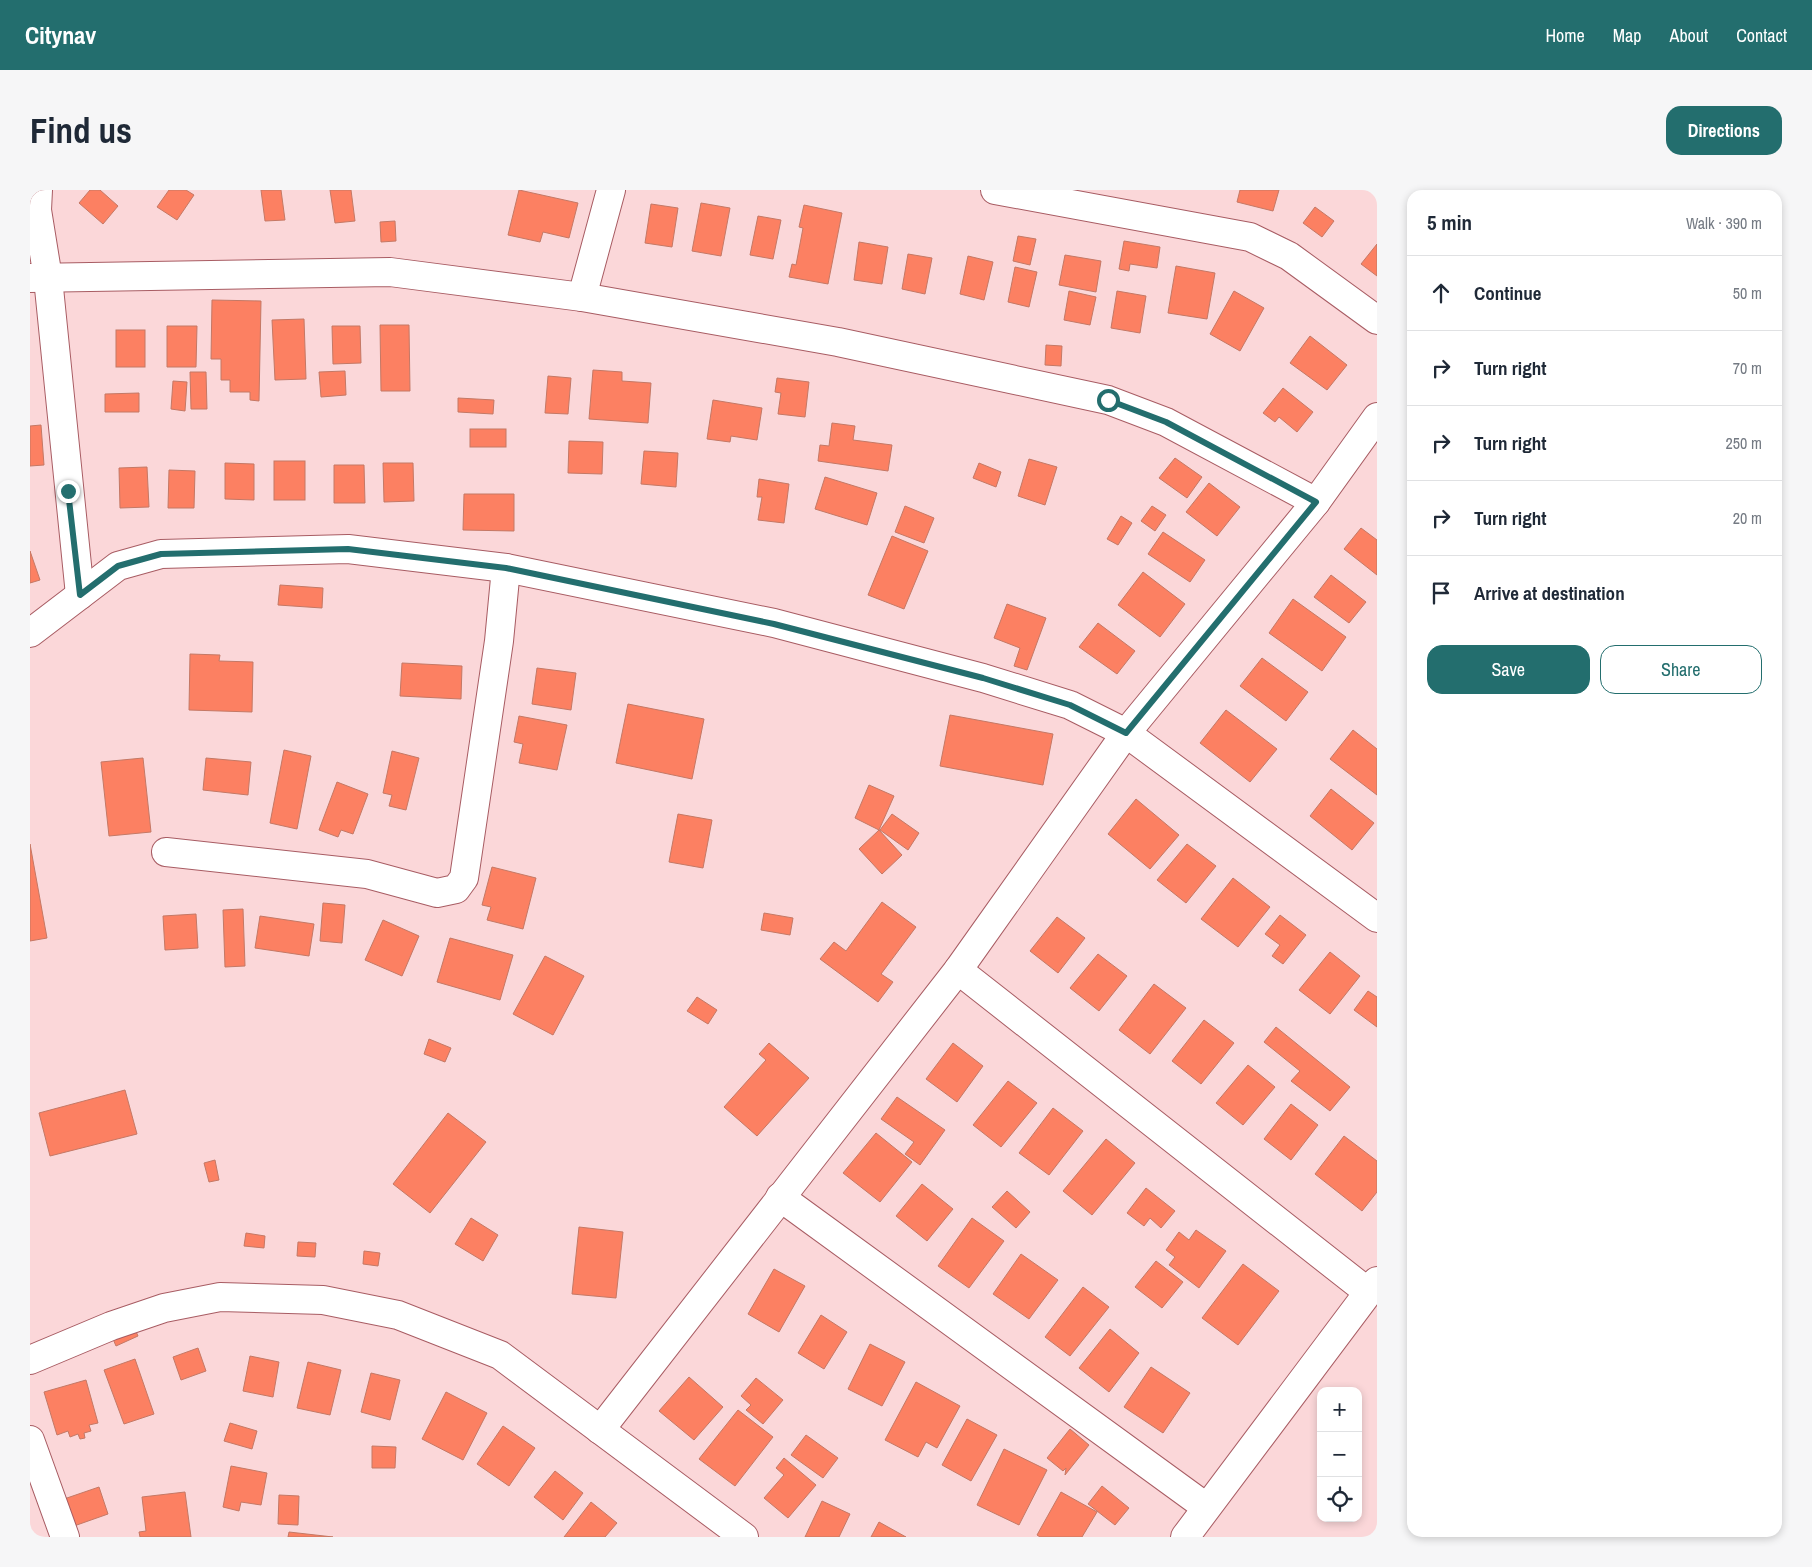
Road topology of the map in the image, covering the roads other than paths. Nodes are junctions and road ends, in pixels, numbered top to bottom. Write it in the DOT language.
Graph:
graph roads {
  1 [pos="38,190"];
  2 [pos="611,190"];
  3 [pos="995,190"];
  4 [pos="39,278"];
  5 [pos="582,297"];
  6 [pos="1377,320"];
  7 [pos="1377,418"];
  8 [pos="1316,502"];
  9 [pos="506,568"];
  10 [pos="80,595"];
  11 [pos="30,633"];
  12 [pos="1126,733"];
  13 [pos="166,852"];
  14 [pos="1376,916"];
  15 [pos="958,970"];
  16 [pos="780,1197"];
  17 [pos="1373,1286"];
  18 [pos="30,1360"];
  19 [pos="600,1430"];
  20 [pos="30,1440"];
  21 [pos="1206,1507"];
  22 [pos="66,1537"];
  23 [pos="744,1537"];
  24 [pos="1185,1537"];
  1 -- 4 [label="street"];
  2 -- 5 [label="street"];
  3 -- 6 [label="street"];
  4 -- 5 [label="street"];
  4 -- 10 [label="street"];
  5 -- 8 [label="street"];
  7 -- 8 [label="street"];
  8 -- 12 [label="street"];
  9 -- 10 [label="street"];
  9 -- 12 [label="street"];
  9 -- 13 [label="street"];
  10 -- 11 [label="street"];
  12 -- 14 [label="street"];
  12 -- 15 [label="street"];
  15 -- 16 [label="street"];
  15 -- 17 [label="street"];
  16 -- 19 [label="street"];
  16 -- 21 [label="street"];
  17 -- 21 [label="street"];
  18 -- 19 [label="street"];
  19 -- 23 [label="street"];
  20 -- 22 [label="street"];
  21 -- 24 [label="street"];
}
